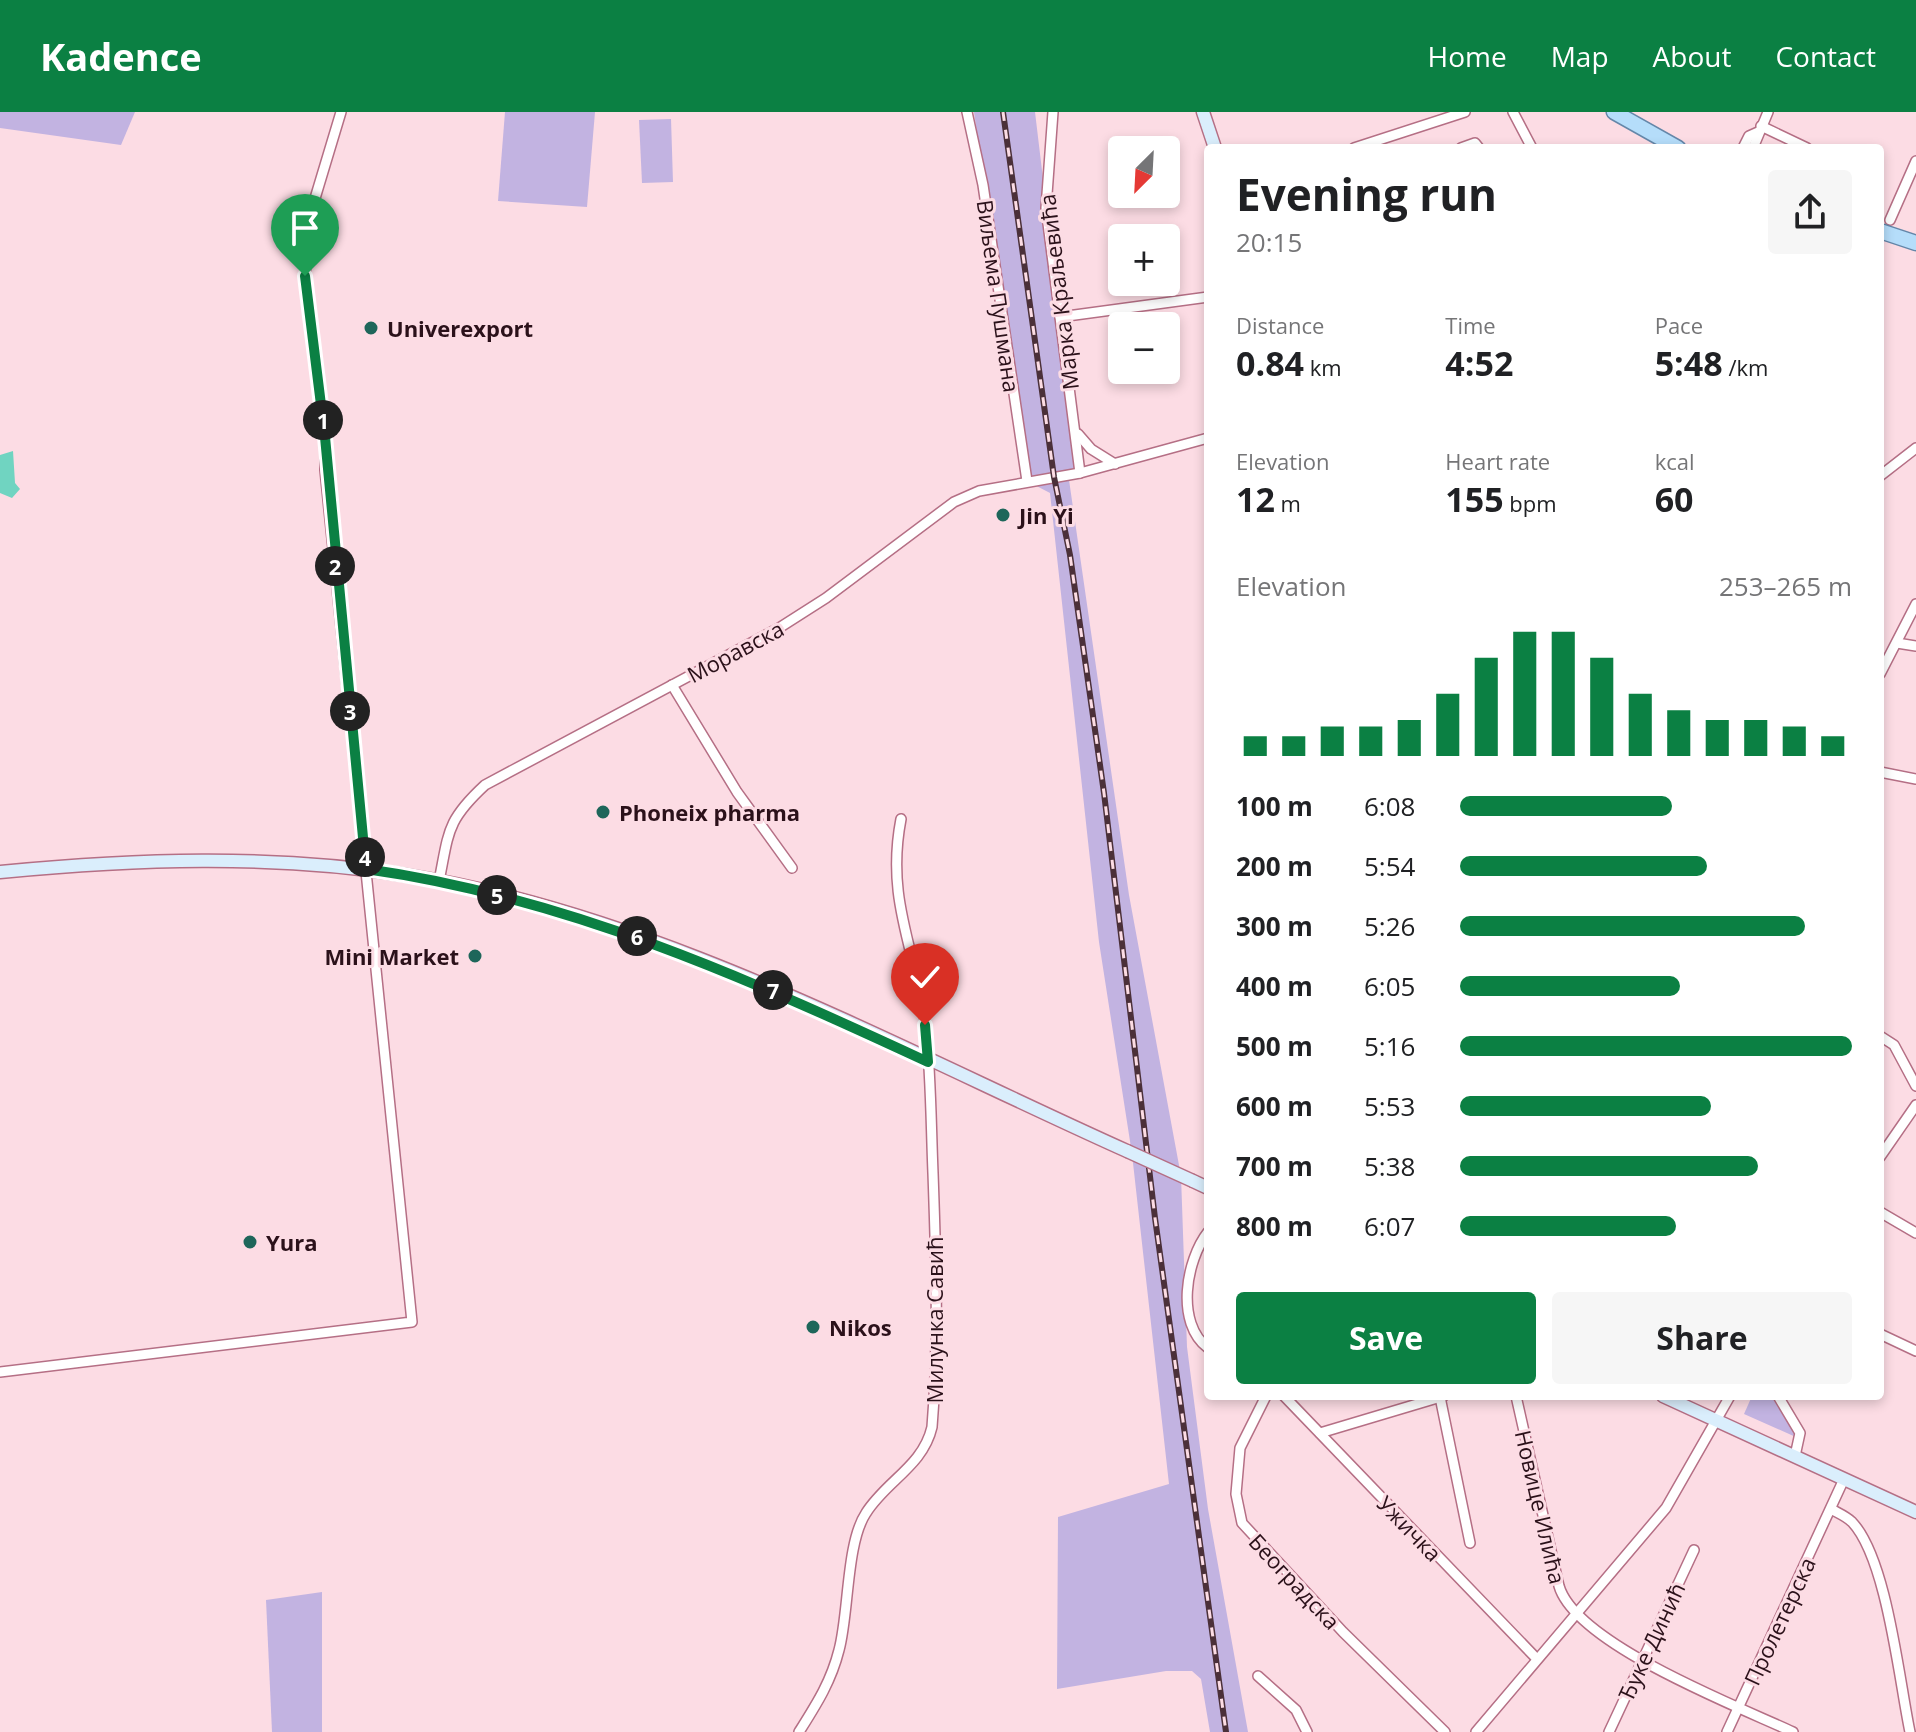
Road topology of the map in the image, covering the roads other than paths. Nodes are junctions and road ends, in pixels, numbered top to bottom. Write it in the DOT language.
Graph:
graph roads {
  1 [pos="341,112"];
  2 [pos="967,112"];
  3 [pos="1053,112"];
  4 [pos="1203,112"];
  5 [pos="1465,112"];
  6 [pos="1513,112"];
  7 [pos="1614,112"];
  8 [pos="1768,112"];
  9 [pos="1760,129"];
  10 [pos="1214,144"];
  11 [pos="1375,144"];
  12 [pos="1530,144"];
  13 [pos="1671,144"];
  14 [pos="1745,144"];
  15 [pos="1754,144"];
  16 [pos="1797,144"];
  17 [pos="1916,161"];
  18 [pos="1884,227"];
  19 [pos="1884,229"];
  20 [pos="1916,243"];
  21 [pos="1204,298"];
  22 [pos="1060,317"];
  23 [pos="1075,429"];
  24 [pos="1204,439"];
  25 [pos="1916,448"];
  26 [pos="1115,464"];
  27 [pos="1080,473"];
  28 [pos="1884,473"];
  29 [pos="1027,481"];
  30 [pos="1916,604"];
  31 [pos="1897,643"];
  32 [pos="1916,646"];
  33 [pos="1884,667"];
  34 [pos="672,685"];
  35 [pos="1884,773"];
  36 [pos="1916,779"];
  37 [pos="901,819"];
  38 [pos="792,868"];
  39 [pos="366,869"];
  40 [pos="0,872"];
  41 [pos="439,881"];
  42 [pos="1884,1039"];
  43 [pos="928,1062"];
  44 [pos="1916,1086"];
  45 [pos="1916,1105"];
  46 [pos="1884,1151"];
  47 [pos="1204,1186"];
  48 [pos="1884,1214"];
  49 [pos="1916,1233"];
  50 [pos="1204,1237"];
  51 [pos="1884,1336"];
  52 [pos="1204,1343"];
  53 [pos="1916,1351"];
  54 [pos="0,1372"];
  55 [pos="1264,1400"];
  56 [pos="1288,1400"];
  57 [pos="1429,1400"];
  58 [pos="1443,1400"];
  59 [pos="1517,1400"];
  60 [pos="1672,1400"];
  61 [pos="1728,1400"];
  62 [pos="1780,1400"];
  63 [pos="1717,1421"];
  64 [pos="1320,1433"];
  65 [pos="1795,1456"];
  66 [pos="1844,1479"];
  67 [pos="1831,1509"];
  68 [pos="1916,1512"];
  69 [pos="1470,1543"];
  70 [pos="1694,1550"];
  71 [pos="1575,1615"];
  72 [pos="1537,1659"];
  73 [pos="1642,1661"];
  74 [pos="1258,1676"];
  75 [pos="1739,1707"];
  76 [pos="799,1732"];
  77 [pos="1307,1732"];
  78 [pos="1445,1732"];
  79 [pos="1476,1732"];
  80 [pos="1609,1732"];
  81 [pos="1727,1732"];
  82 [pos="1793,1732"];
  83 [pos="1910,1732"];
  1 -- 39 [label="street"];
  2 -- 29 [label="street, Виљема Пушмана"];
  3 -- 22 [label="street, Марка Краљевића"];
  4 -- 10 [label="street"];
  5 -- 11 [label="street"];
  6 -- 12 [label="street"];
  7 -- 13 [label="main road"];
  8 -- 9 [label="street"];
  9 -- 14 [label="street"];
  9 -- 15 [label="street"];
  9 -- 16 [label="street"];
  17 -- 18 [label="street"];
  19 -- 20 [label="main road"];
  21 -- 22 [label="street"];
  22 -- 23 [label="street, Марка Краљевића"];
  23 -- 26 [label="street"];
  23 -- 27 [label="street, Марка Краљевића"];
  24 -- 26 [label="street, Моравска"];
  25 -- 28 [label="street"];
  26 -- 27 [label="street, Моравска"];
  27 -- 29 [label="street, Моравска"];
  29 -- 34 [label="street, Моравска"];
  30 -- 31 [label="street"];
  31 -- 32 [label="street"];
  31 -- 33 [label="street"];
  34 -- 38 [label="street"];
  34 -- 41 [label="street, Моравска"];
  35 -- 36 [label="street"];
  37 -- 43 [label="street, Милунка Савић"];
  39 -- 40 [label="street"];
  39 -- 41 [label="street"];
  39 -- 54 [label="street"];
  41 -- 43 [label="street"];
  42 -- 44 [label="street"];
  43 -- 47 [label="street, bridge"];
  43 -- 76 [label="street, Милунка Савић"];
  45 -- 46 [label="street"];
  48 -- 49 [label="street"];
  50 -- 52 [label="street"];
  51 -- 53 [label="street"];
  55 -- 78 [label="street, Београдска"];
  56 -- 64 [label="street, Ужичка"];
  57 -- 64 [label="street"];
  58 -- 69 [label="street"];
  59 -- 71 [label="street, Новице Илића"];
  60 -- 63 [label="street"];
  61 -- 63 [label="street"];
  62 -- 65 [label="street"];
  63 -- 65 [label="street"];
  63 -- 71 [label="street"];
  64 -- 72 [label="street, Ужичка"];
  65 -- 66 [label="street"];
  66 -- 67 [label="street, Пролетерска"];
  66 -- 68 [label="street"];
  67 -- 75 [label="street, Пролетерска"];
  67 -- 83 [label="street"];
  70 -- 73 [label="street, Ђуке Динић"];
  71 -- 72 [label="street"];
  71 -- 73 [label="street"];
  72 -- 79 [label="street"];
  73 -- 75 [label="street"];
  73 -- 80 [label="street, Ђуке Динић"];
  74 -- 77 [label="street"];
  75 -- 81 [label="street, Пролетерска"];
  75 -- 82 [label="street"];
}
